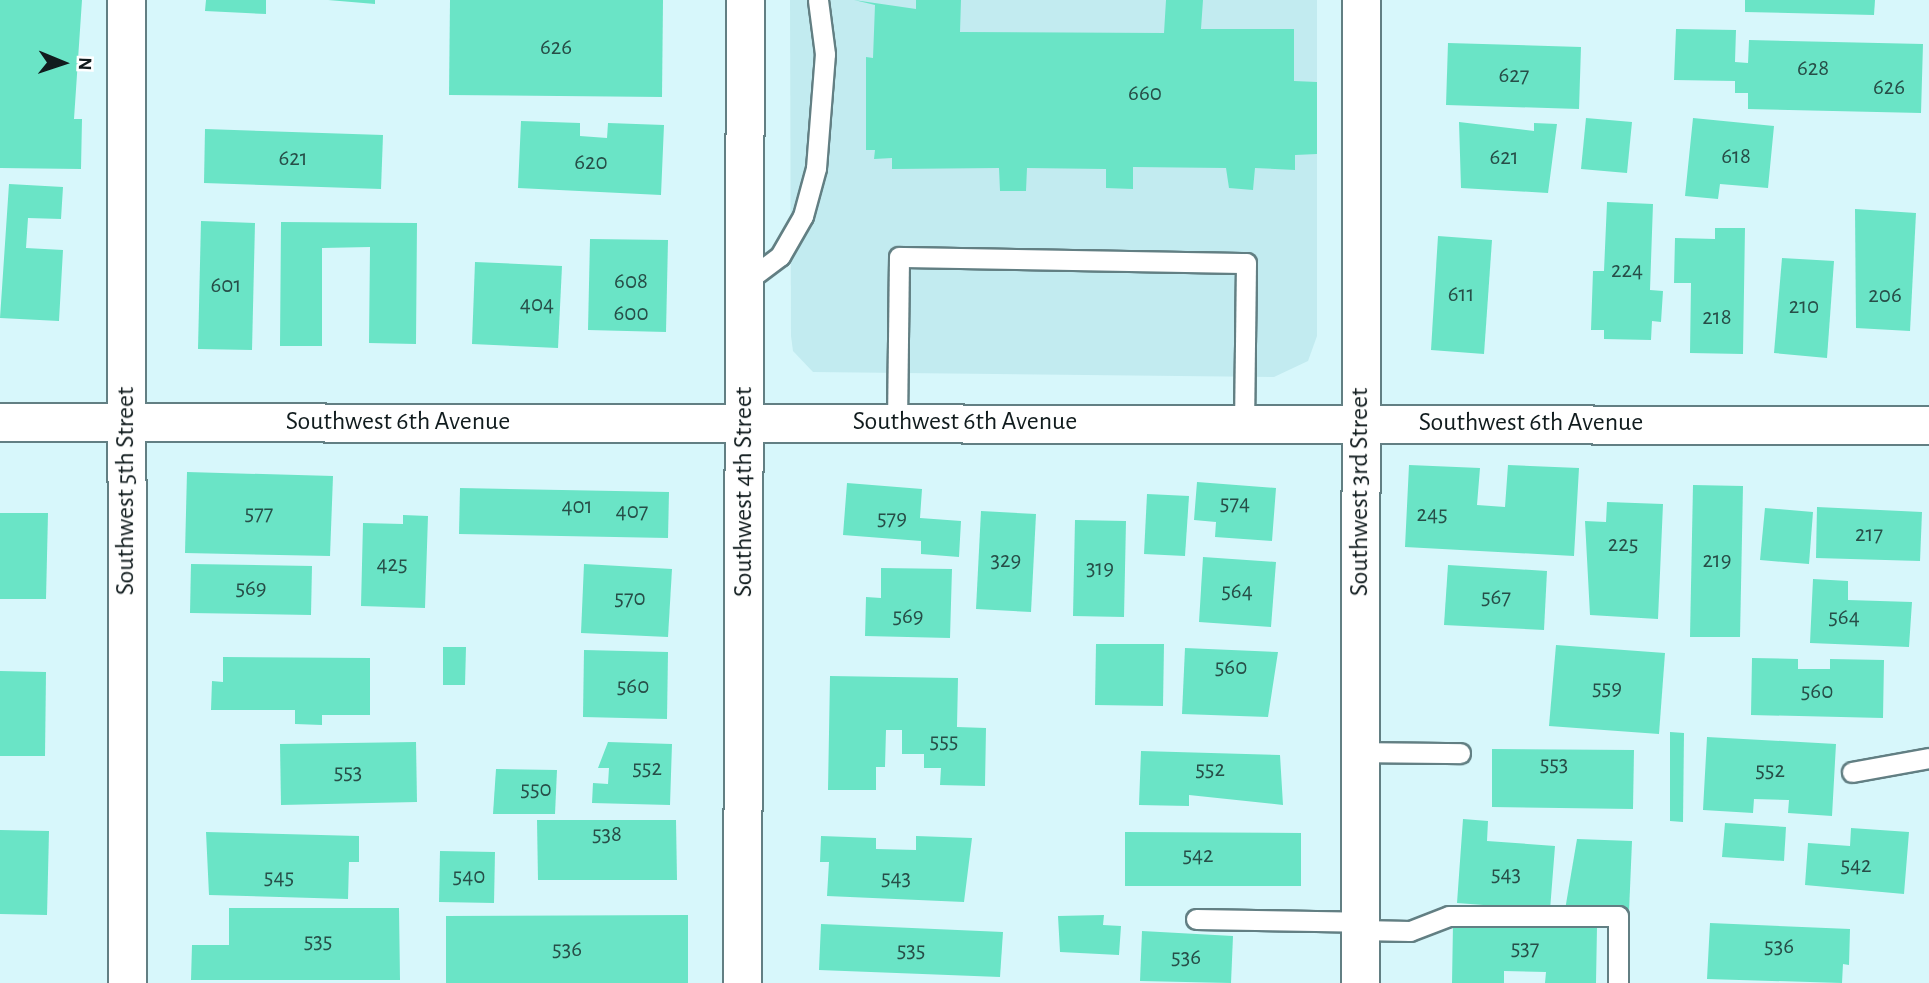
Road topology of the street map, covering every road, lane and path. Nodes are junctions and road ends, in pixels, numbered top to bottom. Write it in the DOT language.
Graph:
graph roads {
  1 [pos="127,0"];
  2 [pos="745,0"];
  3 [pos="818,0"];
  4 [pos="1361,0"];
  5 [pos="744,283"];
  6 [pos="0,422"];
  7 [pos="126,422"];
  8 [pos="744,422"];
  9 [pos="897,422"];
  10 [pos="1244,422"];
  11 [pos="1360,422"];
  12 [pos="1929,425"];
  13 [pos="1360,752"];
  14 [pos="1460,753"];
  15 [pos="1929,758"];
  16 [pos="1852,772"];
  17 [pos="1196,919"];
  18 [pos="1360,926"];
  19 [pos="127,983"];
  20 [pos="742,983"];
  21 [pos="1360,983"];
  22 [pos="1618,983"];
  1 -- 7 [label="street, Southwest 5th Street"];
  2 -- 5 [label="street, Southwest 4th Street"];
  3 -- 5 [label="lane"];
  4 -- 11 [label="street, Southwest 3rd Street"];
  5 -- 8 [label="street, Southwest 4th Street"];
  6 -- 7 [label="street, Southwest 6th Avenue"];
  7 -- 8 [label="street, Southwest 6th Avenue"];
  7 -- 19 [label="street, Southwest 5th Street"];
  8 -- 9 [label="street, Southwest 6th Avenue"];
  8 -- 20 [label="street, Southwest 4th Street"];
  9 -- 10 [label="street, Southwest 6th Avenue"];
  9 -- 10 [label="lane"];
  10 -- 11 [label="street, Southwest 6th Avenue"];
  11 -- 12 [label="street, Southwest 6th Avenue"];
  11 -- 13 [label="street, Southwest 3rd Street"];
  13 -- 14 [label="lane"];
  13 -- 18 [label="street, Southwest 3rd Street"];
  15 -- 16 [label="lane"];
  17 -- 18 [label="lane"];
  18 -- 21 [label="street, Southwest 3rd Street"];
  18 -- 22 [label="lane"];
}
